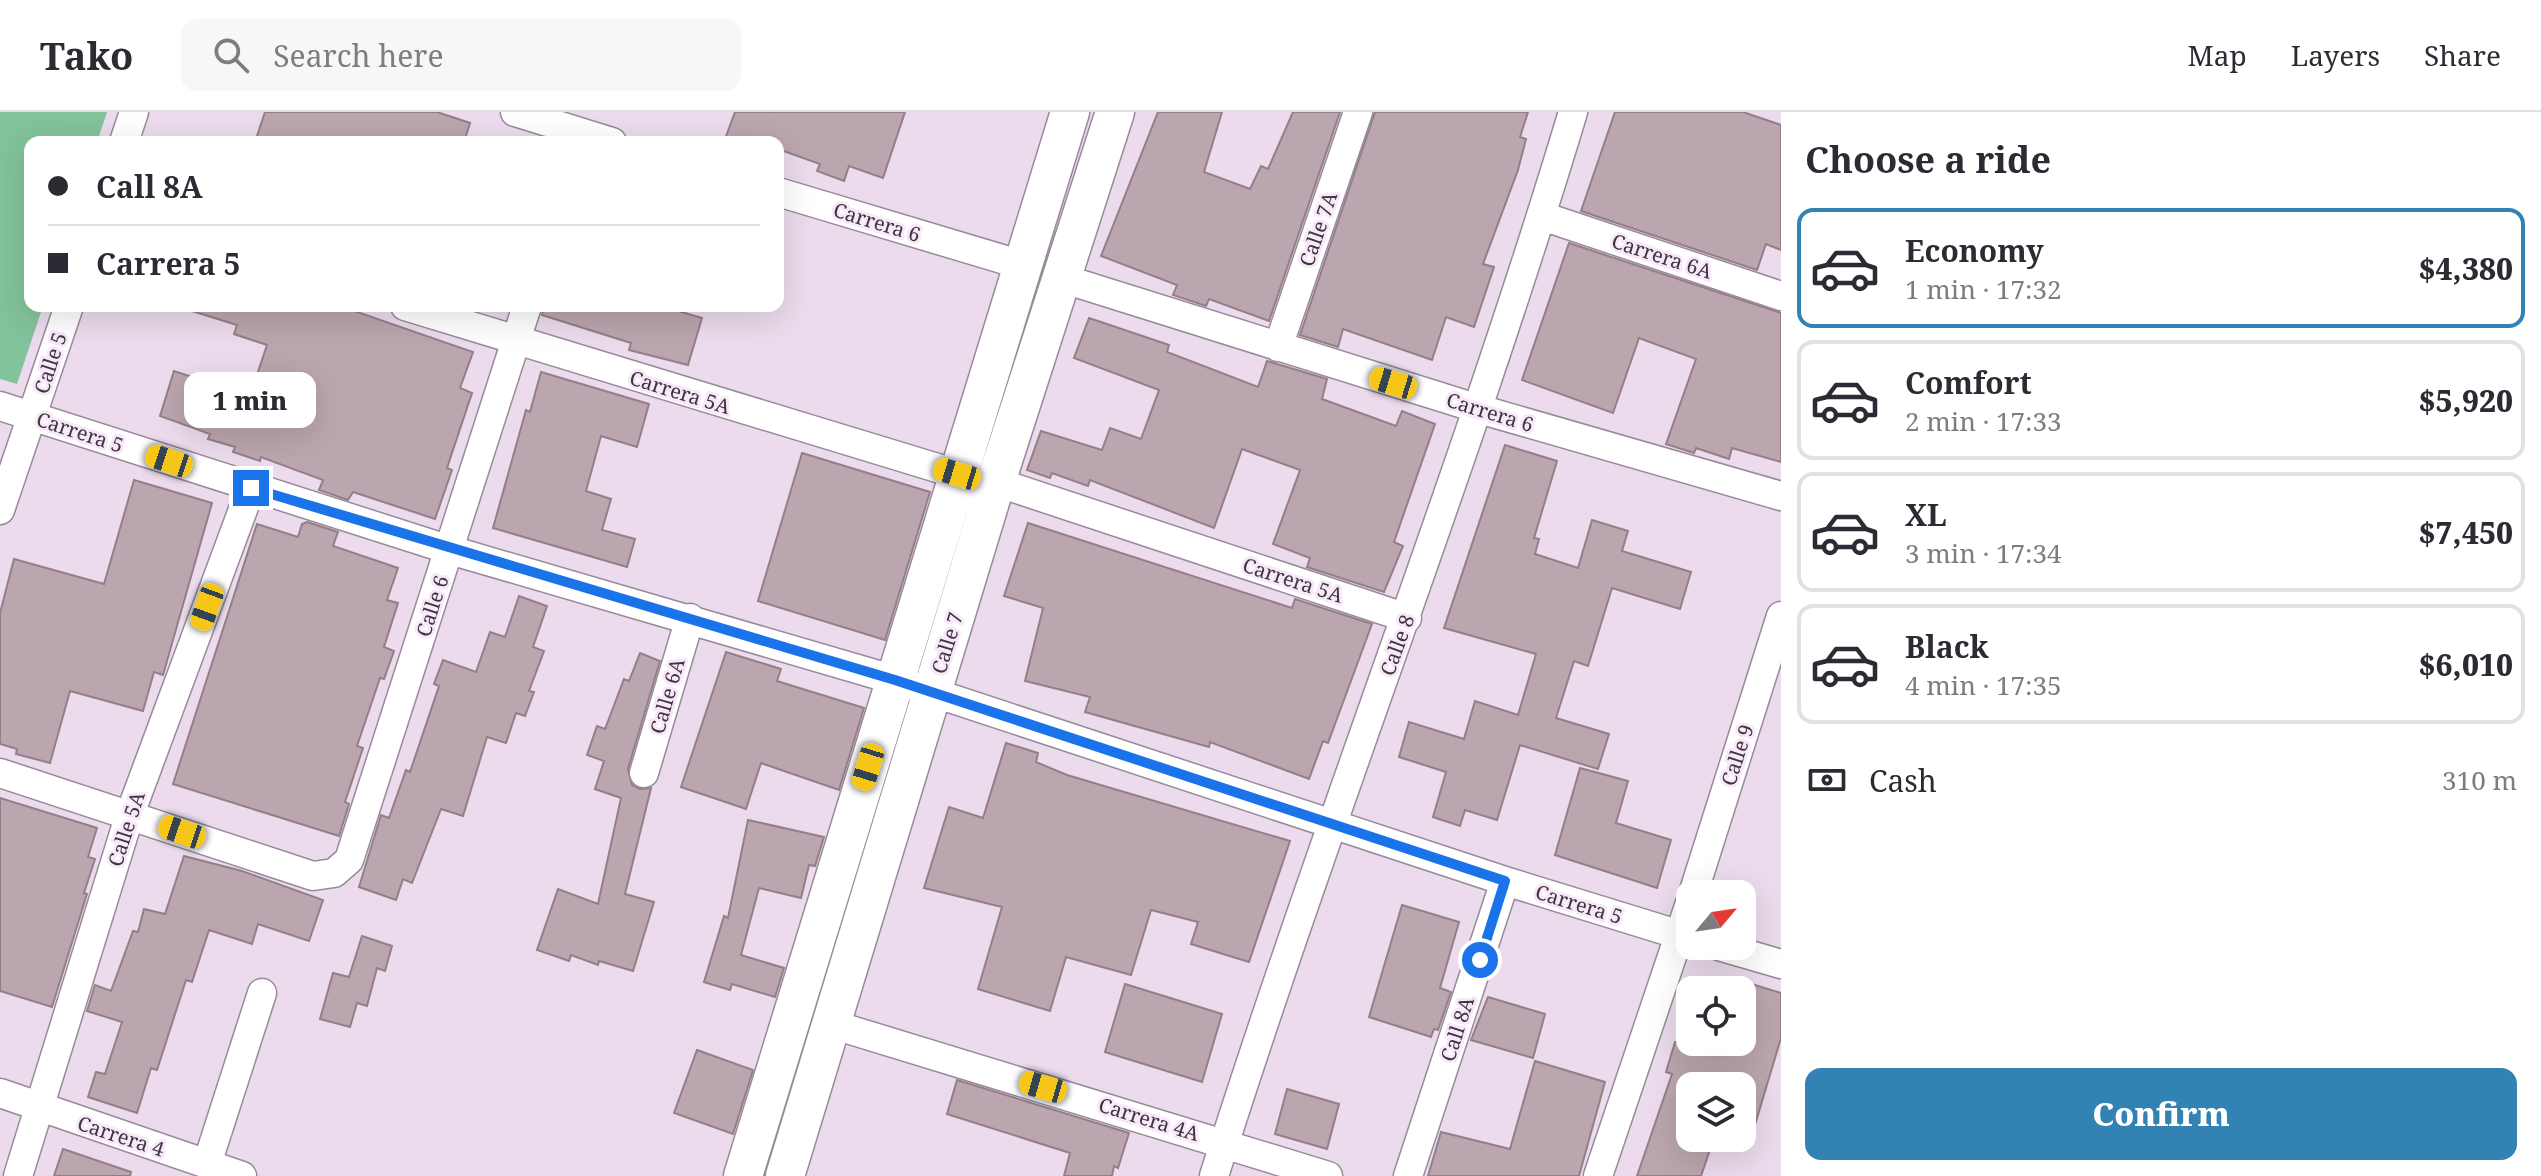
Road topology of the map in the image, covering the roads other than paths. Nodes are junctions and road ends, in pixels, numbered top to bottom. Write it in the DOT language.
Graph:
graph roads {
  1 [pos="134,112"];
  2 [pos="515,112"];
  3 [pos="1070,112"];
  4 [pos="1115,112"];
  5 [pos="1358,112"];
  6 [pos="1573,112"];
  7 [pos="583,129"];
  8 [pos="126,136"];
  9 [pos="784,194"];
  10 [pos="1542,216"];
  11 [pos="1022,265"];
  12 [pos="1064,279"];
  13 [pos="1781,296"];
  14 [pos="67,312"];
  15 [pos="423,312"];
  16 [pos="525,312"];
  17 [pos="516,343"];
  18 [pos="1278,347"];
  19 [pos="0,406"];
  20 [pos="1479,409"];
  21 [pos="33,417"];
  22 [pos="957,474"];
  23 [pos="996,482"];
  24 [pos="251,488"];
  25 [pos="1781,496"];
  26 [pos="0,510"];
  27 [pos="450,550"];
  28 [pos="1781,616"];
  29 [pos="690,618"];
  30 [pos="1407,618"];
  31 [pos="895,680"];
  32 [pos="931,694"];
  33 [pos="0,773"];
  34 [pos="644,773"];
  35 [pos="130,814"];
  36 [pos="1332,822"];
  37 [pos="1697,880"];
  38 [pos="1505,881"];
  39 [pos="1676,933"];
  40 [pos="1756,957"];
  41 [pos="1676,960"];
  42 [pos="1781,964"];
  43 [pos="262,993"];
  44 [pos="831,1024"];
  45 [pos="0,1093"];
  46 [pos="37,1109"];
  47 [pos="1225,1142"];
  48 [pos="207,1164"];
  49 [pos="18,1176"];
  50 [pos="242,1176"];
  51 [pos="743,1176"];
  52 [pos="785,1176"];
  53 [pos="1214,1176"];
  54 [pos="1328,1176"];
  55 [pos="1408,1176"];
  56 [pos="1598,1176"];
  1 -- 8 [label="street"];
  2 -- 7 [label="street"];
  3 -- 11 [label="main road, Calle 7"];
  4 -- 12 [label="main road, Calle 7"];
  5 -- 18 [label="street, Calle 7A"];
  6 -- 10 [label="street, Calle 8"];
  9 -- 11 [label="street, Carrera 6"];
  10 -- 13 [label="street, Carrera 6A"];
  10 -- 20 [label="street, Calle 8"];
  11 -- 22 [label="main road, Calle 7"];
  12 -- 18 [label="street, Carrera 6"];
  12 -- 23 [label="main road, Calle 7"];
  14 -- 21 [label="street, Calle 5"];
  15 -- 17 [label="street, Carrera 5A"];
  16 -- 17 [label="street, Calle 6"];
  17 -- 22 [label="street, Carrera 5A"];
  17 -- 27 [label="street, Calle 6"];
  18 -- 20 [label="street, Carrera 6"];
  19 -- 21 [label="street, Carrera 5"];
  20 -- 25 [label="street, Carrera 6"];
  20 -- 30 [label="street, Calle 8"];
  21 -- 24 [label="street, Carrera 5"];
  21 -- 26 [label="street, Calle 5"];
  22 -- 31 [label="main road, Calle 7"];
  23 -- 30 [label="street, Carrera 5A"];
  23 -- 32 [label="main road, Calle 7"];
  24 -- 27 [label="street, Carrera 5"];
  24 -- 35 [label="street, Calle 5A"];
  27 -- 29 [label="street, Carrera 5"];
  27 -- 35 [label="street, Calle 6"];
  28 -- 37 [label="street, Calle 9"];
  29 -- 31 [label="street, Carrera 5"];
  29 -- 34 [label="street, Calle 6A"];
  30 -- 36 [label="street, Calle 8"];
  31 -- 32 [label="street, Carrera 5"];
  31 -- 51 [label="main road, Calle 7"];
  32 -- 36 [label="street, Carrera 5"];
  32 -- 44 [label="main road, Calle 7"];
  33 -- 35 [label="street"];
  35 -- 46 [label="street, Calle 5A"];
  36 -- 38 [label="street, Carrera 5"];
  36 -- 47 [label="street, Calle 8"];
  38 -- 39 [label="street, Carrera 5"];
  38 -- 55 [label="street, Call 8A"];
  40 -- 42 [label="street"];
  41 -- 56 [label="street"];
  43 -- 48 [label="street"];
  44 -- 47 [label="street, Carrera 4A"];
  44 -- 52 [label="main road, Calle 7"];
  45 -- 46 [label="street, Carrera 4"];
  46 -- 48 [label="street, Carrera 4"];
  46 -- 49 [label="street, Calle 5A"];
  47 -- 53 [label="street, Calle 8"];
  47 -- 54 [label="street, Carrera 4A"];
  48 -- 50 [label="street, Carrera 4"];
}
